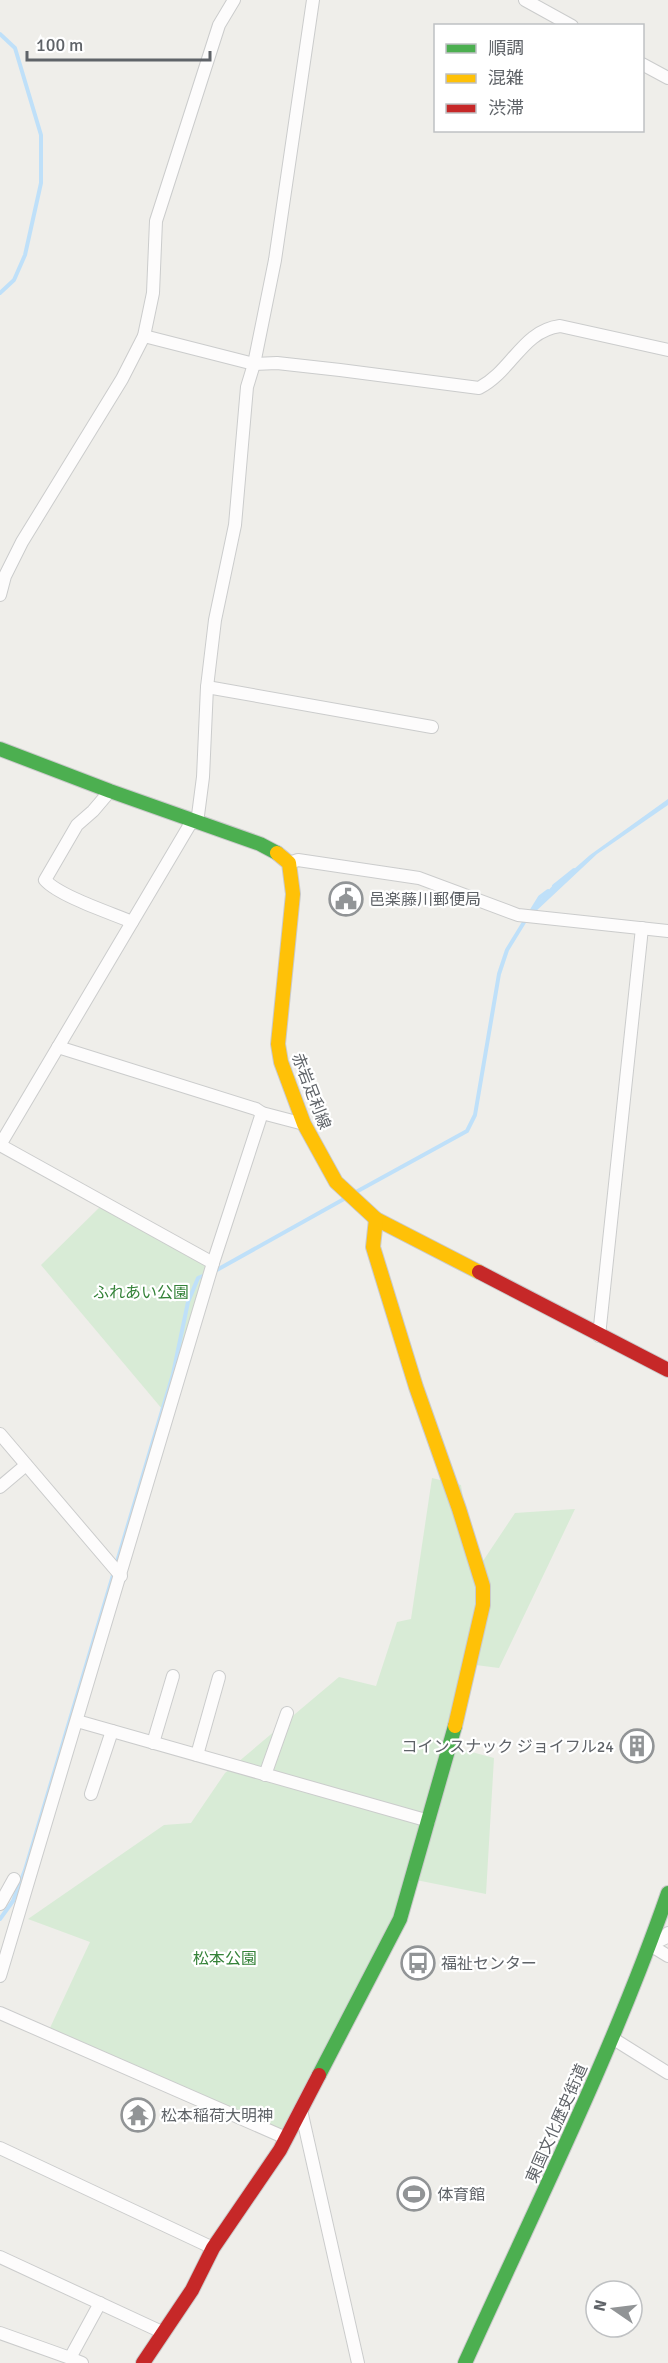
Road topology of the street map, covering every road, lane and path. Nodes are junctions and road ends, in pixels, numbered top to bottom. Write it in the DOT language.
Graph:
graph roads {
  1 [pos="234,0"];
  2 [pos="313,0"];
  3 [pos="525,0"];
  4 [pos="568,24"];
  5 [pos="644,65"];
  6 [pos="668,78"];
  7 [pos="144,336"];
  8 [pos="668,350"];
  9 [pos="254,364"];
  10 [pos="0,595"];
  11 [pos="207,687"];
  12 [pos="432,727"];
  13 [pos="0,749"];
  14 [pos="110,791"];
  15 [pos="194,822"];
  16 [pos="289,863"];
  17 [pos="132,922"];
  18 [pos="642,928"];
  19 [pos="668,931"];
  20 [pos="58,1047"];
  21 [pos="262,1113"];
  22 [pos="304,1124"];
  23 [pos="0,1145"];
  24 [pos="376,1219"];
  25 [pos="213,1263"];
  26 [pos="599,1336"];
  27 [pos="668,1370"];
  28 [pos="0,1434"];
  29 [pos="26,1465"];
  30 [pos="0,1487"];
  31 [pos="121,1576"];
  32 [pos="173,1676"];
  33 [pos="219,1677"];
  34 [pos="287,1713"];
  35 [pos="77,1721"];
  36 [pos="112,1731"];
  37 [pos="153,1743"];
  38 [pos="197,1755"];
  39 [pos="266,1775"];
  40 [pos="91,1794"];
  41 [pos="429,1821"];
  42 [pos="14,1879"];
  43 [pos="668,1893"];
  44 [pos="0,1904"];
  45 [pos="668,1933"];
  46 [pos="650,1945"];
  47 [pos="668,1956"];
  48 [pos="0,1976"];
  49 [pos="0,2013"];
  50 [pos="612,2038"];
  51 [pos="668,2073"];
  52 [pos="301,2108"];
  53 [pos="286,2138"];
  54 [pos="0,2148"];
  55 [pos="213,2248"];
  56 [pos="0,2256"];
  57 [pos="100,2303"];
  58 [pos="0,2333"];
  59 [pos="164,2333"];
  60 [pos="76,2360"];
  61 [pos="143,2363"];
  62 [pos="358,2363"];
  63 [pos="465,2363"];
  1 -- 7 [label="street"];
  2 -- 9 [label="street"];
  3 -- 4 [label="street"];
  5 -- 6 [label="street"];
  7 -- 9 [label="street"];
  7 -- 10 [label="street"];
  8 -- 9 [label="street"];
  9 -- 11 [label="street"];
  11 -- 12 [label="street"];
  11 -- 15 [label="street"];
  13 -- 14 [label="main road"];
  14 -- 15 [label="main road"];
  14 -- 17 [label="street"];
  15 -- 16 [label="main road"];
  15 -- 17 [label="street"];
  16 -- 18 [label="street"];
  16 -- 22 [label="main road, 赤岩足利線"];
  17 -- 20 [label="street"];
  18 -- 19 [label="street"];
  18 -- 26 [label="street"];
  20 -- 21 [label="street"];
  20 -- 23 [label="street"];
  21 -- 22 [label="street"];
  21 -- 25 [label="street"];
  22 -- 24 [label="main road, 赤岩足利線"];
  23 -- 25 [label="street"];
  24 -- 26 [label="main road, 赤岩足利線"];
  24 -- 41 [label="main road"];
  25 -- 31 [label="street"];
  26 -- 27 [label="main road, 赤岩足利線"];
  28 -- 29 [label="street"];
  29 -- 30 [label="street"];
  29 -- 31 [label="street"];
  31 -- 35 [label="street"];
  32 -- 37 [label="street"];
  33 -- 38 [label="street"];
  34 -- 39 [label="street"];
  35 -- 36 [label="street"];
  35 -- 48 [label="street"];
  36 -- 37 [label="street"];
  36 -- 40 [label="street"];
  37 -- 38 [label="street"];
  38 -- 39 [label="street"];
  39 -- 41 [label="street"];
  41 -- 52 [label="main road"];
  42 -- 44 [label="street"];
  43 -- 46 [label="main road, 東国文化歴史街道"];
  45 -- 46 [label="street"];
  46 -- 47 [label="street"];
  46 -- 50 [label="main road, 東国文化歴史街道"];
  49 -- 53 [label="street"];
  50 -- 51 [label="street"];
  50 -- 63 [label="main road, 東国文化歴史街道"];
  52 -- 53 [label="main road"];
  52 -- 62 [label="street"];
  53 -- 55 [label="main road"];
  54 -- 55 [label="street"];
  55 -- 59 [label="main road"];
  56 -- 57 [label="street"];
  57 -- 59 [label="street"];
  57 -- 60 [label="street"];
  58 -- 60 [label="street"];
  59 -- 61 [label="main road"];
}
